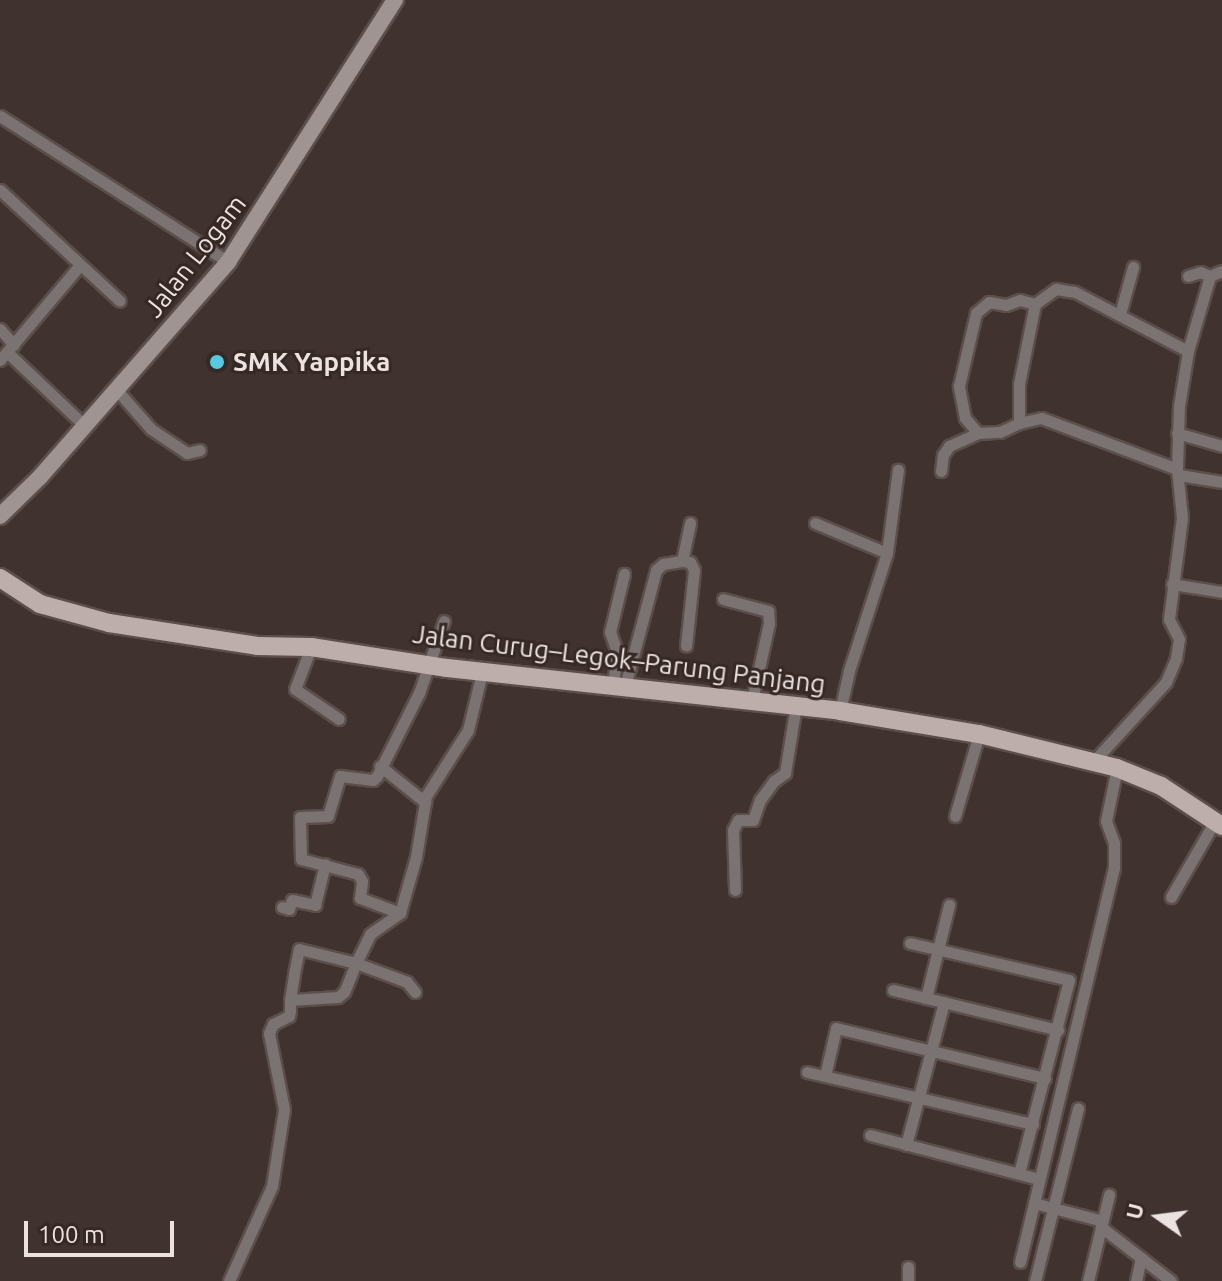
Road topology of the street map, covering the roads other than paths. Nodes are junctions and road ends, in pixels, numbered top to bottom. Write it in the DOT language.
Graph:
graph roads {
  1 [pos="395,0"];
  2 [pos="0,116"];
  3 [pos="0,190"];
  4 [pos="228,262"];
  5 [pos="80,265"];
  6 [pos="1133,267"];
  7 [pos="1222,271"];
  8 [pos="1188,276"];
  9 [pos="1210,276"];
  10 [pos="120,301"];
  11 [pos="1035,304"];
  12 [pos="1120,314"];
  13 [pos="0,329"];
  14 [pos="1188,351"];
  15 [pos="7,352"];
  16 [pos="116,389"];
  17 [pos="1019,423"];
  18 [pos="84,425"];
  19 [pos="978,433"];
  20 [pos="1177,433"];
  21 [pos="1222,446"];
  22 [pos="200,450"];
  23 [pos="898,470"];
  24 [pos="941,471"];
  25 [pos="1178,472"];
  26 [pos="1222,482"];
  27 [pos="0,516"];
  28 [pos="690,523"];
  29 [pos="815,523"];
  30 [pos="887,553"];
  31 [pos="682,561"];
  32 [pos="624,574"];
  33 [pos="0,578"];
  34 [pos="1172,584"];
  35 [pos="1222,592"];
  36 [pos="723,599"];
  37 [pos="444,621"];
  38 [pos="686,646"];
  39 [pos="311,647"];
  40 [pos="429,665"];
  41 [pos="482,672"];
  42 [pos="619,686"];
  43 [pos="752,700"];
  44 [pos="796,705"];
  45 [pos="840,711"];
  46 [pos="339,719"];
  47 [pos="979,734"];
  48 [pos="1093,762"];
  49 [pos="380,766"];
  50 [pos="1117,768"];
  51 [pos="425,802"];
  52 [pos="955,816"];
  53 [pos="1218,824"];
  54 [pos="325,864"];
  55 [pos="735,890"];
  56 [pos="1171,897"];
  57 [pos="949,905"];
  58 [pos="282,907"];
  59 [pos="400,913"];
  60 [pos="910,943"];
  61 [pos="938,950"];
  62 [pos="356,963"];
  63 [pos="893,990"];
  64 [pos="415,992"];
  65 [pos="926,998"];
  66 [pos="290,1000"];
  67 [pos="944,1002"];
  68 [pos="1058,1030"];
  69 [pos="930,1051"];
  70 [pos="807,1072"];
  71 [pos="825,1076"];
  72 [pos="1045,1078"];
  73 [pos="918,1097"];
  74 [pos="1078,1108"];
  75 [pos="1033,1124"];
  76 [pos="870,1135"];
  77 [pos="906,1145"];
  78 [pos="1019,1174"];
  79 [pos="1039,1179"];
  80 [pos="1109,1195"];
  81 [pos="1034,1203"];
  82 [pos="1053,1208"];
  83 [pos="1102,1224"];
  84 [pos="1141,1258"];
  85 [pos="1020,1262"];
  86 [pos="908,1267"];
  87 [pos="229,1281"];
  88 [pos="908,1281"];
  89 [pos="1035,1281"];
  90 [pos="1088,1281"];
  91 [pos="1136,1281"];
  92 [pos="1171,1281"];
  1 -- 4 [label="street, Jalan Logam"];
  2 -- 4 [label="street"];
  3 -- 5 [label="street"];
  4 -- 16 [label="street, Jalan Logam"];
  5 -- 10 [label="street"];
  5 -- 15 [label="street"];
  6 -- 12 [label="street"];
  7 -- 9 [label="street"];
  8 -- 9 [label="street"];
  9 -- 14 [label="street"];
  11 -- 12 [label="street"];
  11 -- 17 [label="street"];
  11 -- 19 [label="street"];
  12 -- 14 [label="street"];
  13 -- 15 [label="street"];
  14 -- 20 [label="street"];
  15 -- 18 [label="street"];
  16 -- 18 [label="street, Jalan Logam"];
  16 -- 22 [label="street"];
  17 -- 19 [label="street"];
  17 -- 25 [label="street"];
  18 -- 27 [label="street, Jalan Logam"];
  19 -- 24 [label="street"];
  20 -- 21 [label="street"];
  20 -- 25 [label="street"];
  23 -- 30 [label="street"];
  25 -- 26 [label="street"];
  25 -- 34 [label="street"];
  28 -- 31 [label="street"];
  29 -- 30 [label="street"];
  30 -- 45 [label="street"];
  31 -- 38 [label="street"];
  31 -- 42 [label="street"];
  32 -- 42 [label="street"];
  33 -- 39 [label="main road, Jalan Curug–Legok–Parung Panjang"];
  34 -- 35 [label="street"];
  34 -- 48 [label="street"];
  36 -- 43 [label="street"];
  37 -- 40 [label="street"];
  39 -- 40 [label="main road, Jalan Curug–Legok–Parung Panjang"];
  39 -- 46 [label="street"];
  40 -- 41 [label="main road, Jalan Curug–Legok–Parung Panjang"];
  40 -- 49 [label="street"];
  41 -- 42 [label="main road, Jalan Curug–Legok–Parung Panjang"];
  41 -- 51 [label="street"];
  42 -- 43 [label="main road, Jalan Curug–Legok–Parung Panjang"];
  43 -- 44 [label="main road, Jalan Curug–Legok–Parung Panjang"];
  44 -- 45 [label="main road, Jalan Curug–Legok–Parung Panjang"];
  44 -- 55 [label="street"];
  45 -- 47 [label="main road, Jalan Curug–Legok–Parung Panjang"];
  47 -- 48 [label="main road, Jalan Curug–Legok–Parung Panjang"];
  47 -- 52 [label="street"];
  48 -- 50 [label="main road, Jalan Curug–Legok–Parung Panjang"];
  49 -- 51 [label="street"];
  49 -- 54 [label="street"];
  50 -- 53 [label="main road, Jalan Curug–Legok–Parung Panjang"];
  50 -- 79 [label="street"];
  51 -- 59 [label="street"];
  53 -- 56 [label="street"];
  54 -- 58 [label="street"];
  54 -- 59 [label="street"];
  57 -- 61 [label="street"];
  59 -- 62 [label="street"];
  60 -- 61 [label="street"];
  61 -- 65 [label="street"];
  61 -- 68 [label="street"];
  62 -- 64 [label="street"];
  62 -- 66 [label="street"];
  62 -- 66 [label="street"];
  63 -- 65 [label="street"];
  65 -- 67 [label="street"];
  66 -- 87 [label="street"];
  67 -- 68 [label="street"];
  67 -- 69 [label="street"];
  68 -- 72 [label="street"];
  69 -- 71 [label="street"];
  69 -- 72 [label="street"];
  69 -- 73 [label="street"];
  70 -- 71 [label="street"];
  71 -- 73 [label="street"];
  72 -- 75 [label="street"];
  73 -- 75 [label="street"];
  73 -- 77 [label="street"];
  74 -- 82 [label="street"];
  75 -- 78 [label="street"];
  76 -- 77 [label="street"];
  77 -- 78 [label="street"];
  78 -- 79 [label="street"];
  79 -- 81 [label="street"];
  80 -- 83 [label="street"];
  81 -- 82 [label="street"];
  81 -- 85 [label="street"];
  82 -- 83 [label="street"];
  82 -- 89 [label="street"];
  83 -- 84 [label="street"];
  83 -- 90 [label="street"];
  84 -- 91 [label="street"];
  84 -- 92 [label="street"];
  86 -- 88 [label="street"];
}
